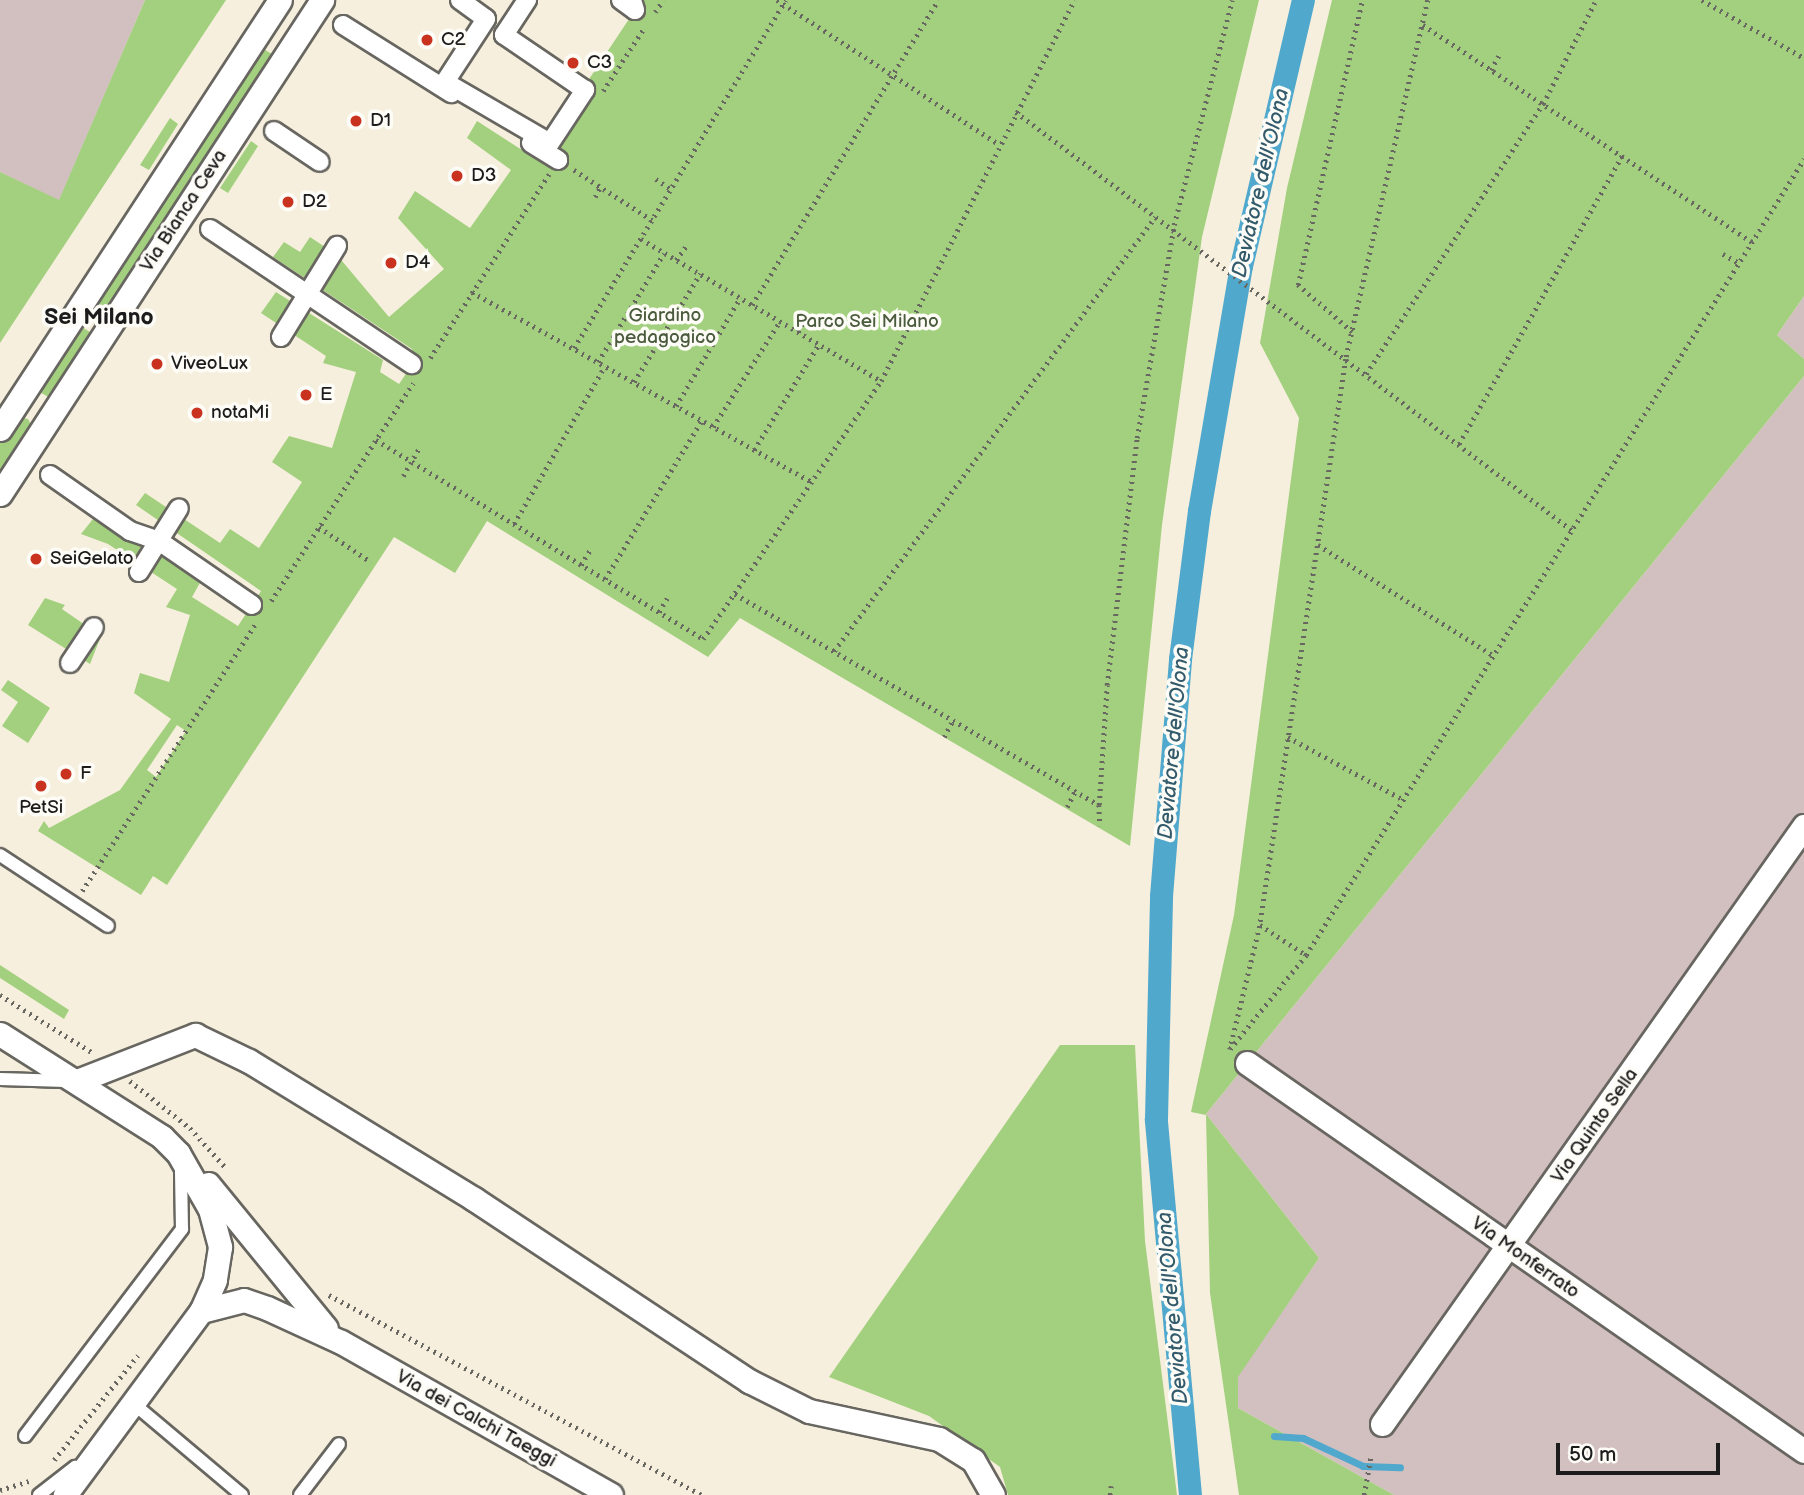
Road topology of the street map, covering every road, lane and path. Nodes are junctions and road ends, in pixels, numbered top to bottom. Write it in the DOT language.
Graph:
graph roads {
  1 [pos="280,0"];
  2 [pos="322,0"];
  3 [pos="460,0"];
  4 [pos="527,0"];
  5 [pos="621,0"];
  6 [pos="632,0"];
  7 [pos="777,0"];
  8 [pos="938,0"];
  9 [pos="1074,0"];
  10 [pos="1231,0"];
  11 [pos="1362,0"];
  12 [pos="1429,0"];
  13 [pos="1596,0"];
  14 [pos="1702,0"];
  15 [pos="660,1"];
  16 [pos="785,2"];
  17 [pos="343,25"];
  18 [pos="1423,25"];
  19 [pos="262,28"];
  20 [pos="293,45"];
  21 [pos="1500,53"];
  22 [pos="1804,58"];
  23 [pos="1491,70"];
  24 [pos="892,75"];
  25 [pos="596,103"];
  26 [pos="1543,104"];
  27 [pos="1016,112"];
  28 [pos="274,131"];
  29 [pos="1000,144"];
  30 [pos="1622,156"];
  31 [pos="1804,159"];
  32 [pos="558,160"];
  33 [pos="320,162"];
  34 [pos="656,179"];
  35 [pos="600,187"];
  36 [pos="671,189"];
  37 [pos="595,197"];
  38 [pos="1155,216"];
  39 [pos="652,220"];
  40 [pos="210,229"];
  41 [pos="1173,230"];
  42 [pos="641,239"];
  43 [pos="1752,242"];
  44 [pos="686,246"];
  45 [pos="335,249"];
  46 [pos="664,253"];
  47 [pos="1723,254"];
  48 [pos="676,260"];
  49 [pos="1740,263"];
  50 [pos="701,274"];
  51 [pos="472,292"];
  52 [pos="307,295"];
  53 [pos="740,298"];
  54 [pos="752,305"];
  55 [pos="805,319"];
  56 [pos="780,321"];
  57 [pos="798,332"];
  58 [pos="1352,332"];
  59 [pos="283,333"];
  60 [pos="818,344"];
  61 [pos="574,348"];
  62 [pos="1346,359"];
  63 [pos="598,362"];
  64 [pos="605,366"];
  65 [pos="416,371"];
  66 [pos="1366,374"];
  67 [pos="881,381"];
  68 [pos="634,382"];
  69 [pos="20,399"];
  70 [pos="676,406"];
  71 [pos="49,418"];
  72 [pos="702,420"];
  73 [pos="713,427"];
  74 [pos="0,429"];
  75 [pos="376,440"];
  76 [pos="1459,444"];
  77 [pos="420,447"];
  78 [pos="754,450"];
  79 [pos="411,462"];
  80 [pos="50,475"];
  81 [pos="403,476"];
  82 [pos="811,482"];
  83 [pos="0,494"];
  84 [pos="514,524"];
  85 [pos="319,527"];
  86 [pos="167,528"];
  87 [pos="1573,531"];
  88 [pos="1318,545"];
  89 [pos="590,550"];
  90 [pos="371,562"];
  91 [pos="581,565"];
  92 [pos="141,569"];
  93 [pos="605,579"];
  94 [pos="735,594"];
  95 [pos="667,598"];
  96 [pos="252,605"];
  97 [pos="659,612"];
  98 [pos="93,628"];
  99 [pos="834,651"];
  100 [pos="1494,656"];
  101 [pos="72,659"];
  102 [pos="953,720"];
  103 [pos="944,737"];
  104 [pos="1289,737"];
  105 [pos="1075,791"];
  106 [pos="1404,800"];
  107 [pos="1100,805"];
  108 [pos="1067,807"];
  109 [pos="1804,826"];
  110 [pos="1100,827"];
  111 [pos="0,855"];
  112 [pos="74,904"];
  113 [pos="1260,925"];
  114 [pos="108,926"];
  115 [pos="1306,955"];
  116 [pos="0,995"];
  117 [pos="0,1034"];
  118 [pos="103,1059"];
  119 [pos="1247,1063"];
  120 [pos="122,1074"];
  121 [pos="0,1079"];
  122 [pos="77,1081"];
  123 [pos="178,1153"];
  124 [pos="230,1172"];
  125 [pos="1510,1247"];
  126 [pos="321,1286"];
  127 [pos="201,1311"];
  128 [pos="341,1342"];
  129 [pos="141,1352"];
  130 [pos="134,1404"];
  131 [pos="1382,1424"];
  132 [pos="25,1436"];
  133 [pos="107,1438"];
  134 [pos="339,1444"];
  135 [pos="1804,1451"];
  136 [pos="1371,1456"];
  137 [pos="50,1465"];
  138 [pos="35,1479"];
  139 [pos="1111,1486"];
  140 [pos="0,1490"];
  141 [pos="39,1495"];
  142 [pos="65,1495"];
  143 [pos="242,1495"];
  144 [pos="300,1495"];
  145 [pos="611,1495"];
  146 [pos="702,1495"];
  147 [pos="993,1495"];
  148 [pos="1110,1495"];
  149 [pos="1364,1495"];
  1 -- 19 [label="street, Via Bianca Ceva"];
  2 -- 20 [label="street, Via Bianca Ceva"];
  3 -- 4 [label="street"];
  5 -- 6 [label="street"];
  7 -- 16 [label="path"];
  8 -- 24 [label="path"];
  9 -- 27 [label="path"];
  10 -- 41 [label="path"];
  11 -- 58 [label="path"];
  12 -- 18 [label="path"];
  13 -- 26 [label="path"];
  14 -- 22 [label="path"];
  15 -- 25 [label="path"];
  16 -- 24 [label="path"];
  16 -- 36 [label="path"];
  17 -- 32 [label="street"];
  18 -- 23 [label="path"];
  18 -- 58 [label="path"];
  19 -- 20 [label="street"];
  19 -- 69 [label="street, Via Bianca Ceva"];
  20 -- 71 [label="street, Via Bianca Ceva"];
  21 -- 23 [label="path"];
  23 -- 26 [label="path"];
  24 -- 29 [label="path"];
  24 -- 54 [label="path"];
  26 -- 30 [label="path"];
  26 -- 66 [label="path"];
  27 -- 29 [label="path"];
  27 -- 38 [label="path"];
  28 -- 33 [label="street"];
  29 -- 67 [label="path"];
  30 -- 43 [label="path"];
  30 -- 76 [label="path"];
  31 -- 43 [label="path"];
  32 -- 35 [label="path"];
  32 -- 51 [label="path"];
  34 -- 36 [label="path"];
  35 -- 37 [label="path"];
  35 -- 39 [label="path"];
  36 -- 39 [label="path"];
  38 -- 41 [label="path"];
  38 -- 99 [label="path"];
  39 -- 42 [label="path"];
  40 -- 52 [label="street"];
  41 -- 62 [label="path"];
  41 -- 107 [label="path"];
  42 -- 46 [label="path"];
  42 -- 61 [label="path"];
  43 -- 49 [label="path"];
  44 -- 48 [label="path"];
  45 -- 52 [label="street"];
  46 -- 48 [label="path"];
  46 -- 63 [label="path"];
  47 -- 49 [label="path"];
  48 -- 50 [label="path"];
  49 -- 87 [label="path"];
  50 -- 53 [label="path"];
  50 -- 68 [label="path"];
  51 -- 61 [label="path"];
  51 -- 65 [label="path"];
  52 -- 59 [label="street"];
  52 -- 65 [label="street"];
  53 -- 54 [label="path"];
  53 -- 70 [label="path"];
  54 -- 56 [label="path"];
  55 -- 57 [label="path"];
  56 -- 57 [label="path"];
  56 -- 73 [label="path"];
  57 -- 60 [label="path"];
  58 -- 62 [label="path"];
  60 -- 67 [label="path"];
  60 -- 78 [label="path"];
  61 -- 63 [label="path"];
  62 -- 66 [label="path"];
  62 -- 88 [label="path"];
  63 -- 64 [label="path"];
  64 -- 68 [label="path"];
  64 -- 84 [label="path"];
  65 -- 75 [label="path"];
  66 -- 76 [label="path"];
  67 -- 82 [label="path"];
  68 -- 70 [label="path"];
  69 -- 71 [label="street"];
  69 -- 74 [label="street, Via Bianca Ceva"];
  70 -- 72 [label="path"];
  71 -- 83 [label="street, Via Bianca Ceva"];
  72 -- 73 [label="path"];
  72 -- 93 [label="path"];
  73 -- 78 [label="path"];
  75 -- 79 [label="path"];
  75 -- 85 [label="path"];
  76 -- 87 [label="path"];
  77 -- 79 [label="path"];
  78 -- 82 [label="path"];
  79 -- 81 [label="path"];
  79 -- 84 [label="path"];
  80 -- 86 [label="street"];
  82 -- 94 [label="path"];
  84 -- 91 [label="path"];
  85 -- 90 [label="path"];
  85 -- 112 [label="path"];
  86 -- 92 [label="street"];
  86 -- 96 [label="street"];
  87 -- 100 [label="path"];
  88 -- 100 [label="path"];
  88 -- 104 [label="path"];
  89 -- 91 [label="path"];
  91 -- 93 [label="path"];
  93 -- 97 [label="path"];
  94 -- 97 [label="path"];
  94 -- 99 [label="path"];
  95 -- 97 [label="path"];
  98 -- 101 [label="street"];
  99 -- 102 [label="path"];
  100 -- 106 [label="path"];
  102 -- 103 [label="path"];
  102 -- 105 [label="path"];
  104 -- 106 [label="path"];
  104 -- 113 [label="path"];
  105 -- 107 [label="path"];
  105 -- 108 [label="path"];
  106 -- 115 [label="path"];
  107 -- 110 [label="path"];
  109 -- 125 [label="street, Via Quinto Sella"];
  111 -- 112 [label="lane"];
  112 -- 114 [label="lane"];
  113 -- 115 [label="path"];
  113 -- 115 [label="path"];
  116 -- 118 [label="path"];
  117 -- 122 [label="street, Via dei Calchi Taeggi"];
  119 -- 125 [label="street, Via Monferrato"];
  120 -- 124 [label="path"];
  121 -- 122 [label="lane"];
  122 -- 123 [label="street, Via dei Calchi Taeggi"];
  122 -- 147 [label="street"];
  123 -- 127 [label="street, Via dei Calchi Taeggi"];
  123 -- 128 [label="street, Via dei Calchi Taeggi"];
  123 -- 132 [label="lane"];
  125 -- 131 [label="street, Via Quinto Sella"];
  125 -- 135 [label="street, Via Monferrato"];
  126 -- 146 [label="path"];
  127 -- 128 [label="street, Via dei Calchi Taeggi"];
  127 -- 130 [label="street"];
  128 -- 145 [label="street, Via dei Calchi Taeggi"];
  129 -- 137 [label="path"];
  130 -- 133 [label="street"];
  130 -- 143 [label="lane"];
  133 -- 141 [label="lane"];
  133 -- 142 [label="street"];
  134 -- 144 [label="lane"];
  136 -- 149 [label="path"];
  138 -- 140 [label="path"];
  139 -- 148 [label="path"];
}
